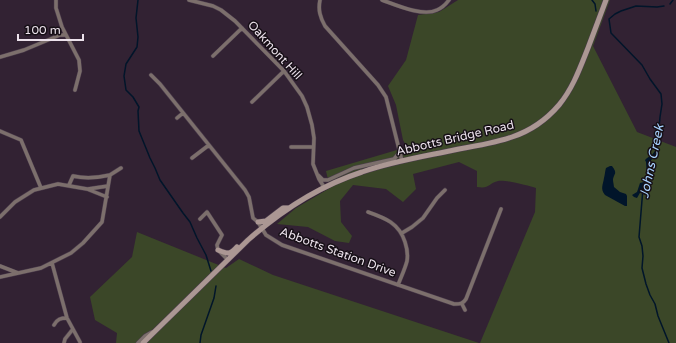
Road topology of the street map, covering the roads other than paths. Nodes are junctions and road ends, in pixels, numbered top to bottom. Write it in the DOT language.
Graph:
graph roads {
  1 [pos="56,0"];
  2 [pos="189,0"];
  3 [pos="320,0"];
  4 [pos="382,0"];
  5 [pos="449,0"];
  6 [pos="606,0"];
  7 [pos="242,28"];
  8 [pos="66,35"];
  9 [pos="213,56"];
  10 [pos="0,57"];
  11 [pos="284,71"];
  12 [pos="151,75"];
  13 [pos="75,90"];
  14 [pos="252,102"];
  15 [pos="183,112"];
  16 [pos="177,118"];
  17 [pos="0,131"];
  18 [pos="209,145"];
  19 [pos="291,147"];
  20 [pos="313,147"];
  21 [pos="400,152"];
  22 [pos="192,158"];
  23 [pos="402,161"];
  24 [pos="121,168"];
  25 [pos="316,173"];
  26 [pos="110,175"];
  27 [pos="69,185"];
  28 [pos="108,186"];
  29 [pos="324,187"];
  30 [pos="41,188"];
  31 [pos="87,189"];
  32 [pos="446,190"];
  33 [pos="106,197"];
  34 [pos="288,208"];
  35 [pos="501,209"];
  36 [pos="368,212"];
  37 [pos="0,217"];
  38 [pos="200,219"];
  39 [pos="258,222"];
  40 [pos="261,229"];
  41 [pos="402,233"];
  42 [pos="248,240"];
  43 [pos="218,250"];
  44 [pos="228,260"];
  45 [pos="52,263"];
  46 [pos="223,265"];
  47 [pos="0,266"];
  48 [pos="19,273"];
  49 [pos="0,277"];
  50 [pos="398,285"];
  51 [pos="462,304"];
  52 [pos="465,310"];
  53 [pos="67,318"];
  54 [pos="54,325"];
  55 [pos="158,328"];
  56 [pos="73,329"];
  57 [pos="64,343"];
  58 [pos="81,343"];
  59 [pos="138,343"];
  60 [pos="143,343"];
  1 -- 8 [label="street"];
  2 -- 7 [label="street, Oakmont Hill"];
  3 -- 21 [label="street"];
  4 -- 5 [label="street"];
  6 -- 23 [label="main road, Abbotts Bridge Road"];
  7 -- 9 [label="street"];
  7 -- 11 [label="street, Oakmont Hill"];
  8 -- 10 [label="street"];
  8 -- 13 [label="street"];
  11 -- 14 [label="street"];
  11 -- 20 [label="street, Oakmont Hill"];
  12 -- 15 [label="street, Abbotts Station Drive"];
  15 -- 16 [label="street"];
  15 -- 18 [label="street, Abbotts Station Drive"];
  17 -- 30 [label="street"];
  18 -- 22 [label="street"];
  18 -- 39 [label="street, Abbotts Station Drive"];
  19 -- 20 [label="street"];
  20 -- 25 [label="street, Oakmont Hill"];
  21 -- 23 [label="street"];
  21 -- 25 [label="street, Abbotts Bridge Road"];
  23 -- 29 [label="main road, Abbotts Bridge Road"];
  24 -- 26 [label="street"];
  25 -- 29 [label="street, Oakmont Hill"];
  26 -- 27 [label="street"];
  26 -- 28 [label="street"];
  27 -- 30 [label="street"];
  27 -- 31 [label="street"];
  28 -- 31 [label="street"];
  28 -- 33 [label="street"];
  29 -- 34 [label="main road, Abbotts Bridge Road"];
  30 -- 37 [label="street"];
  31 -- 33 [label="street"];
  32 -- 41 [label="street"];
  33 -- 45 [label="street"];
  34 -- 39 [label="main road, Abbotts Bridge Road"];
  34 -- 40 [label="main road, Abbotts Bridge Road"];
  35 -- 51 [label="street"];
  36 -- 41 [label="street"];
  38 -- 43 [label="street"];
  39 -- 40 [label="street, Abbotts Station Drive"];
  40 -- 42 [label="main road, Abbotts Bridge Road"];
  40 -- 50 [label="street, Abbotts Station Drive"];
  41 -- 50 [label="street"];
  42 -- 43 [label="main road, Abbotts Bridge Road"];
  42 -- 44 [label="main road, Abbotts Bridge Road"];
  43 -- 44 [label="street"];
  43 -- 46 [label="street"];
  44 -- 46 [label="main road, Abbotts Bridge Road"];
  45 -- 48 [label="street"];
  45 -- 53 [label="street"];
  46 -- 55 [label="main road, Abbotts Bridge Road"];
  47 -- 48 [label="street"];
  48 -- 49 [label="street"];
  50 -- 51 [label="street, Abbotts Station Drive"];
  51 -- 52 [label="street"];
  53 -- 54 [label="street"];
  53 -- 56 [label="street"];
  55 -- 59 [label="street"];
  55 -- 60 [label="main road, Abbotts Bridge Road"];
  56 -- 57 [label="street"];
  56 -- 58 [label="street"];
}
